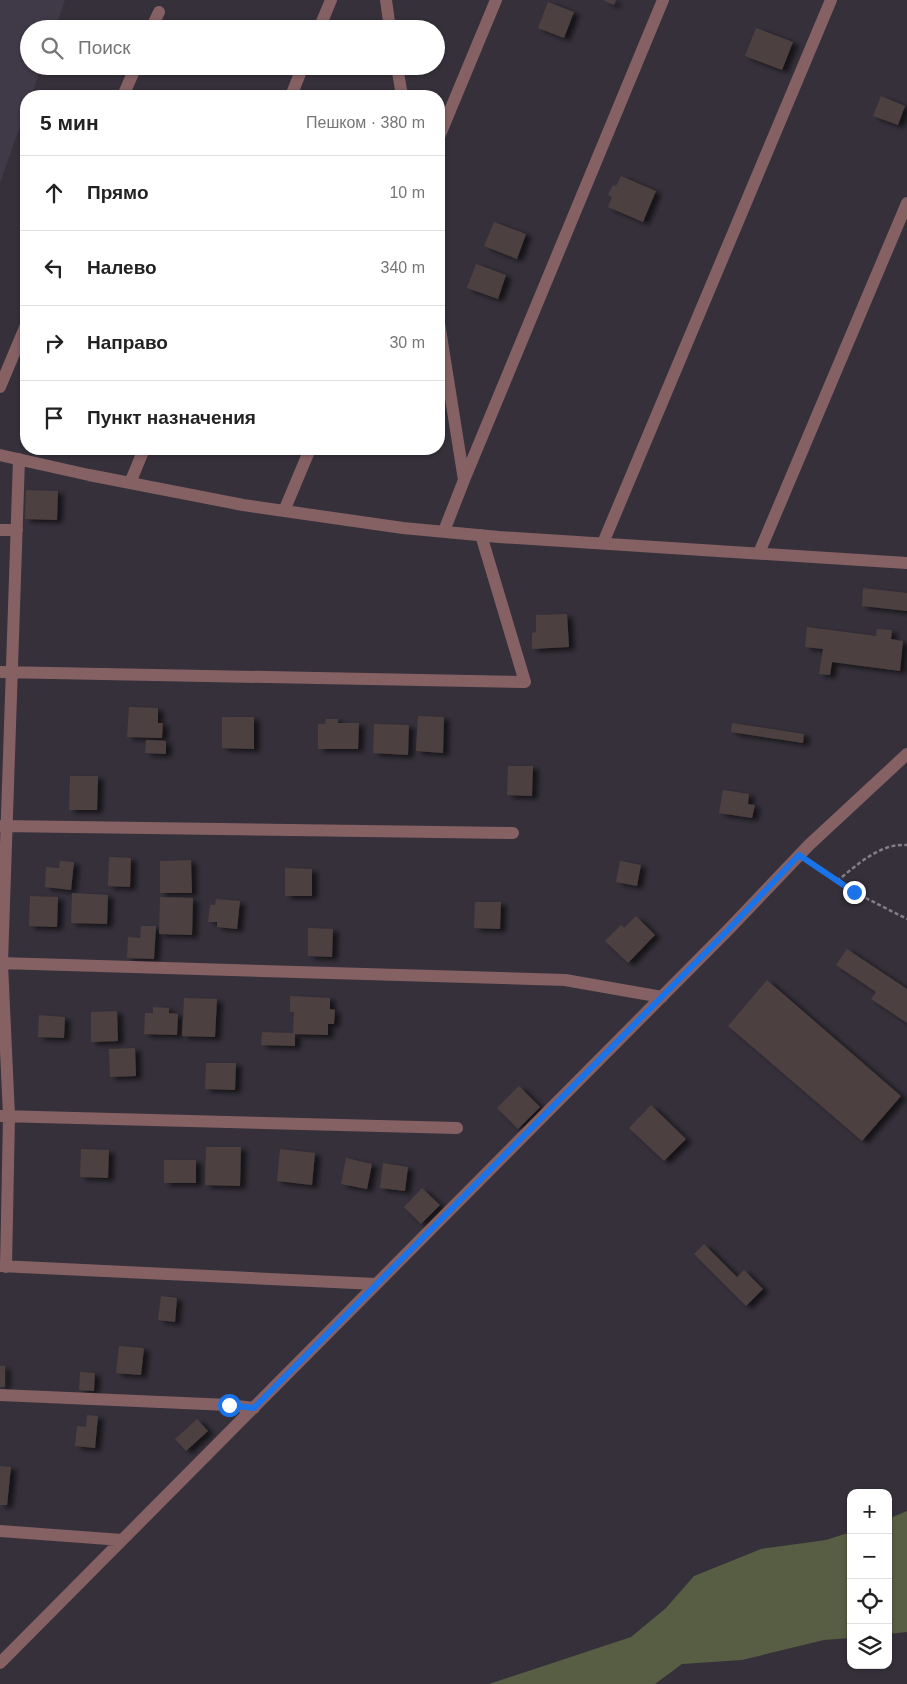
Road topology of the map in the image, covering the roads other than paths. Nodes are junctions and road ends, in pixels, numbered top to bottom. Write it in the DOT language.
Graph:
graph roads {
  1 [pos="331,0"];
  2 [pos="386,0"];
  3 [pos="496,0"];
  4 [pos="663,0"];
  5 [pos="831,0"];
  6 [pos="159,12"];
  7 [pos="156,20"];
  8 [pos="323,20"];
  9 [pos="389,20"];
  10 [pos="132,75"];
  11 [pos="299,75"];
  12 [pos="398,75"];
  13 [pos="126,90"];
  14 [pos="293,90"];
  15 [pos="401,90"];
  16 [pos="445,123"];
  17 [pos="907,203"];
  18 [pos="20,339"];
  19 [pos="445,361"];
  20 [pos="0,387"];
  21 [pos="0,454"];
  22 [pos="142,455"];
  23 [pos="307,455"];
  24 [pos="19,459"];
  25 [pos="464,480"];
  26 [pos="130,483"];
  27 [pos="284,511"];
  28 [pos="0,530"];
  29 [pos="17,530"];
  30 [pos="444,532"];
  31 [pos="481,535"];
  32 [pos="604,543"];
  33 [pos="759,553"];
  34 [pos="907,563"];
  35 [pos="6,672"];
  36 [pos="907,754"];
  37 [pos="4,826"];
  38 [pos="513,834"];
  39 [pos="1,963"];
  40 [pos="662,998"];
  41 [pos="5,1116"];
  42 [pos="457,1128"];
  43 [pos="3,1267"];
  44 [pos="376,1284"];
  45 [pos="0,1395"];
  46 [pos="254,1408"];
  47 [pos="0,1531"];
  48 [pos="122,1540"];
  49 [pos="6,1650"];
  50 [pos="0,1663"];
  1 -- 8 [label="street"];
  2 -- 9 [label="street"];
  3 -- 16 [label="street"];
  4 -- 25 [label="street"];
  5 -- 32 [label="street"];
  6 -- 7 [label="street"];
  10 -- 13 [label="street"];
  11 -- 14 [label="street"];
  12 -- 15 [label="street"];
  17 -- 33 [label="street"];
  18 -- 20 [label="street"];
  19 -- 25 [label="street"];
  21 -- 24 [label="street"];
  22 -- 26 [label="street"];
  23 -- 27 [label="street"];
  24 -- 26 [label="street"];
  24 -- 29 [label="street"];
  25 -- 30 [label="street"];
  26 -- 27 [label="street"];
  27 -- 30 [label="street"];
  28 -- 29 [label="street"];
  29 -- 35 [label="street"];
  30 -- 31 [label="street"];
  31 -- 32 [label="street"];
  31 -- 35 [label="street"];
  32 -- 33 [label="street"];
  33 -- 34 [label="street"];
  35 -- 37 [label="street"];
  36 -- 40 [label="street"];
  37 -- 38 [label="street"];
  37 -- 39 [label="street"];
  39 -- 40 [label="street"];
  39 -- 41 [label="street"];
  40 -- 44 [label="street"];
  41 -- 42 [label="street"];
  41 -- 43 [label="street"];
  43 -- 44 [label="street"];
  44 -- 46 [label="street"];
  45 -- 46 [label="street"];
  46 -- 48 [label="street"];
  47 -- 48 [label="street"];
  48 -- 49 [label="street"];
  49 -- 50 [label="street"];
}
